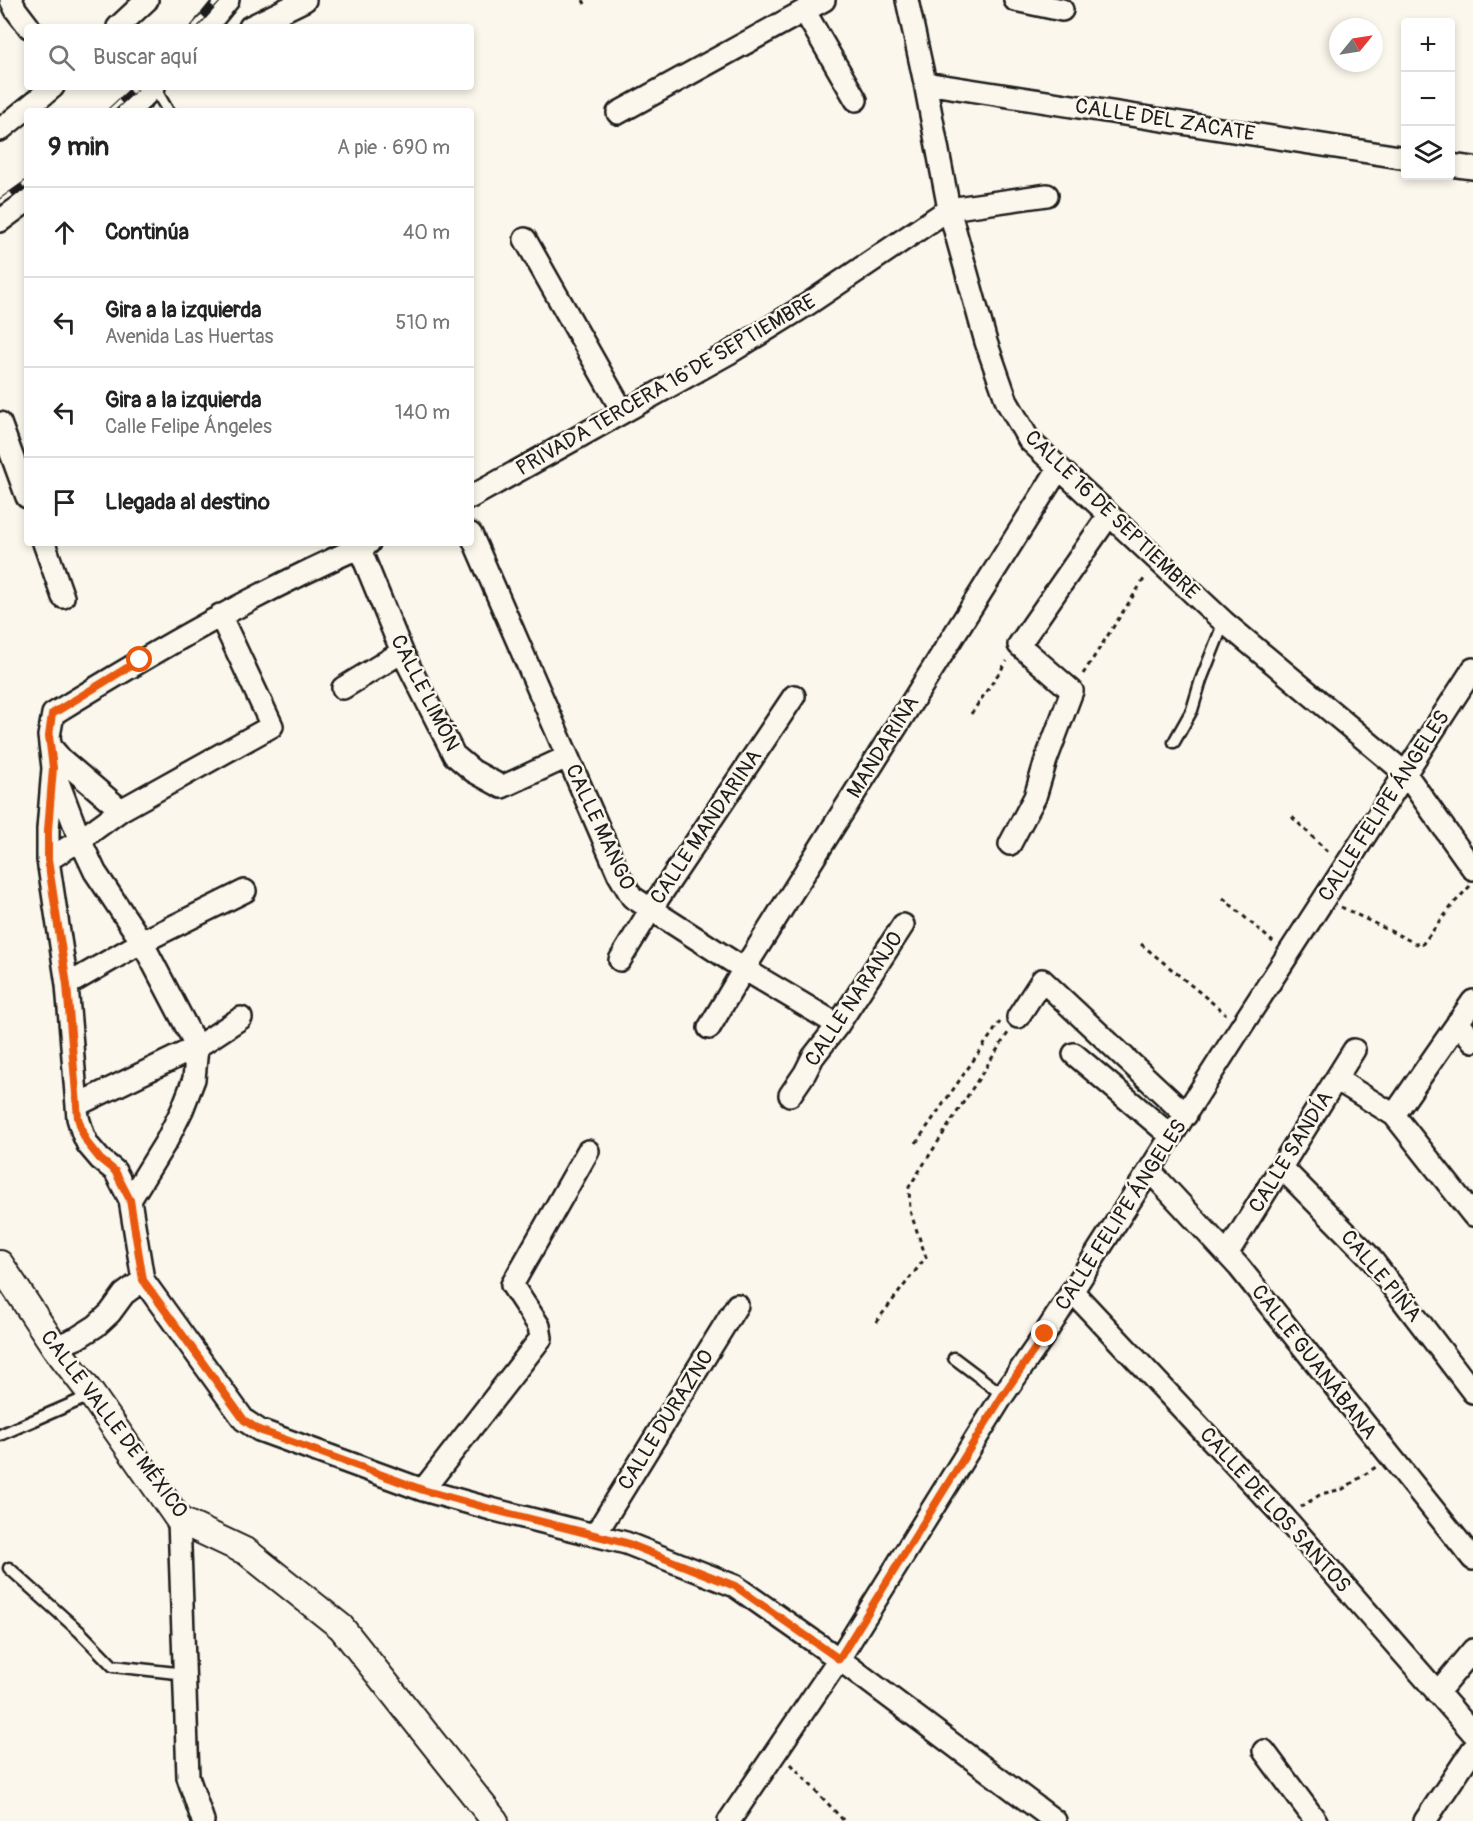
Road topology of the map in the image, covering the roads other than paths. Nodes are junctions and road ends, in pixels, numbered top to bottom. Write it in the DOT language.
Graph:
graph roads {
  1 [pos="12,0"];
  2 [pos="147,0"];
  3 [pos="228,0"];
  4 [pos="305,0"];
  5 [pos="824,0"];
  6 [pos="907,0"];
  7 [pos="1015,0"];
  8 [pos="1062,10"];
  9 [pos="805,12"];
  10 [pos="27,24"];
  11 [pos="121,24"];
  12 [pos="208,24"];
  13 [pos="256,24"];
  14 [pos="925,83"];
  15 [pos="49,90"];
  16 [pos="151,90"];
  17 [pos="156,90"];
  18 [pos="856,100"];
  19 [pos="27,108"];
  20 [pos="132,108"];
  21 [pos="166,108"];
  22 [pos="24,111"];
  23 [pos="618,113"];
  24 [pos="0,130"];
  25 [pos="1401,157"];
  26 [pos="1455,166"];
  27 [pos="1473,168"];
  28 [pos="1047,195"];
  29 [pos="24,203"];
  30 [pos="949,209"];
  31 [pos="0,222"];
  32 [pos="525,239"];
  33 [pos="623,412"];
  34 [pos="0,423"];
  35 [pos="1059,468"];
  36 [pos="24,489"];
  37 [pos="474,495"];
  38 [pos="1109,515"];
  39 [pos="474,541"];
  40 [pos="45,546"];
  41 [pos="362,546"];
  42 [pos="364,546"];
  43 [pos="63,597"];
  44 [pos="220,615"];
  45 [pos="1224,622"];
  46 [pos="402,652"];
  47 [pos="1473,669"];
  48 [pos="343,688"];
  49 [pos="794,696"];
  50 [pos="1174,742"];
  51 [pos="50,746"];
  52 [pos="567,757"];
  53 [pos="53,768"];
  54 [pos="1405,773"];
  55 [pos="121,810"];
  56 [pos="80,840"];
  57 [pos="1010,844"];
  58 [pos="48,860"];
  59 [pos="1473,869"];
  60 [pos="245,891"];
  61 [pos="651,909"];
  62 [pos="903,925"];
  63 [pos="142,942"];
  64 [pos="620,960"];
  65 [pos="744,969"];
  66 [pos="67,985"];
  67 [pos="1473,1001"];
  68 [pos="1018,1017"];
  69 [pos="241,1018"];
  70 [pos="1458,1022"];
  71 [pos="838,1025"];
  72 [pos="709,1028"];
  73 [pos="1473,1041"];
  74 [pos="197,1047"];
  75 [pos="1354,1050"];
  76 [pos="1074,1054"];
  77 [pos="1336,1079"];
  78 [pos="790,1095"];
  79 [pos="77,1105"];
  80 [pos="1186,1115"];
  81 [pos="1394,1115"];
  82 [pos="1171,1136"];
  83 [pos="588,1150"];
  84 [pos="1281,1167"];
  85 [pos="1150,1170"];
  86 [pos="130,1200"];
  87 [pos="1473,1215"];
  88 [pos="1227,1254"];
  89 [pos="0,1264"];
  90 [pos="143,1280"];
  91 [pos="1072,1291"];
  92 [pos="737,1305"];
  93 [pos="55,1347"];
  94 [pos="954,1358"];
  95 [pos="1473,1392"];
  96 [pos="92,1395"];
  97 [pos="1003,1395"];
  98 [pos="0,1436"];
  99 [pos="423,1490"];
  100 [pos="180,1520"];
  101 [pos="595,1535"];
  102 [pos="1473,1559"];
  103 [pos="9,1568"];
  104 [pos="1473,1650"];
  105 [pos="839,1659"];
  106 [pos="185,1674"];
  107 [pos="1437,1693"];
  108 [pos="1473,1733"];
  109 [pos="1473,1749"];
  110 [pos="1264,1750"];
  111 [pos="203,1821"];
  112 [pos="495,1821"];
  113 [pos="729,1821"];
  114 [pos="1054,1821"];
  115 [pos="1316,1821"];
  116 [pos="1425,1821"];
  1 -- 10 [label="street"];
  2 -- 11 [label="street"];
  3 -- 12 [label="street"];
  4 -- 13 [label="street"];
  5 -- 9 [label="street"];
  6 -- 14 [label="street, CALLE 16 DE SEPTIEMBRE"];
  7 -- 8 [label="street"];
  9 -- 18 [label="street"];
  9 -- 23 [label="street"];
  14 -- 25 [label="street, CALLE DEL ZACATE"];
  14 -- 30 [label="street, CALLE 16 DE SEPTIEMBRE"];
  15 -- 19 [label="street"];
  16 -- 20 [label="street"];
  17 -- 21 [label="lane"];
  22 -- 24 [label="street"];
  26 -- 27 [label="street"];
  28 -- 30 [label="street"];
  29 -- 31 [label="street"];
  30 -- 33 [label="street, PRIVADA TERCERA 16 DE SEPTIEMBRE"];
  30 -- 35 [label="street, CALLE 16 DE SEPTIEMBRE"];
  32 -- 33 [label="street"];
  33 -- 37 [label="street, PRIVADA TERCERA 16 DE SEPTIEMBRE"];
  34 -- 36 [label="street"];
  35 -- 38 [label="street, CALLE 16 DE SEPTIEMBRE"];
  35 -- 65 [label="street, MANDARINA"];
  38 -- 45 [label="street, CALLE 16 DE SEPTIEMBRE"];
  38 -- 57 [label="street"];
  39 -- 52 [label="street, CALLE MANGO"];
  40 -- 43 [label="street"];
  41 -- 44 [label="street"];
  42 -- 46 [label="street, CALLE LIMÓN"];
  44 -- 51 [label="street"];
  44 -- 55 [label="street"];
  45 -- 50 [label="lane"];
  45 -- 54 [label="street, CALLE 16 DE SEPTIEMBRE"];
  46 -- 48 [label="street"];
  46 -- 52 [label="street, CALLE LIMÓN"];
  47 -- 54 [label="street, CALLE FELIPE ÁNGELES"];
  49 -- 61 [label="street, CALLE MANDARINA"];
  51 -- 53 [label="street"];
  51 -- 55 [label="street"];
  52 -- 61 [label="street, CALLE MANGO"];
  53 -- 56 [label="street"];
  53 -- 58 [label="street"];
  54 -- 59 [label="street, CALLE 16 DE SEPTIEMBRE"];
  54 -- 80 [label="street, CALLE FELIPE ÁNGELES"];
  55 -- 56 [label="street"];
  56 -- 58 [label="street"];
  56 -- 63 [label="street"];
  58 -- 66 [label="street"];
  60 -- 63 [label="street"];
  61 -- 64 [label="street, CALLE MANDARINA"];
  61 -- 65 [label="street, CALLE MANGO"];
  62 -- 71 [label="street, CALLE NARANJO"];
  63 -- 66 [label="street"];
  63 -- 74 [label="street"];
  65 -- 71 [label="street, CALLE MANGO"];
  65 -- 72 [label="street, MANDARINA"];
  66 -- 79 [label="street"];
  67 -- 70 [label="street"];
  68 -- 80 [label="street"];
  69 -- 74 [label="street"];
  70 -- 73 [label="street"];
  70 -- 81 [label="street"];
  71 -- 78 [label="street, CALLE NARANJO"];
  74 -- 79 [label="street"];
  74 -- 86 [label="street"];
  75 -- 77 [label="street, CALLE SANDÍA"];
  76 -- 82 [label="street"];
  77 -- 81 [label="street"];
  77 -- 84 [label="street, CALLE SANDÍA"];
  79 -- 86 [label="street"];
  80 -- 82 [label="street, CALLE FELIPE ÁNGELES"];
  81 -- 87 [label="street"];
  82 -- 85 [label="street, CALLE FELIPE ÁNGELES"];
  83 -- 99 [label="street"];
  84 -- 88 [label="street, CALLE SANDÍA"];
  84 -- 95 [label="street, CALLE PIÑA"];
  85 -- 88 [label="street, CALLE GUANÁBANA"];
  85 -- 91 [label="street, CALLE FELIPE ÁNGELES"];
  86 -- 90 [label="street"];
  88 -- 102 [label="street, CALLE GUANÁBANA"];
  89 -- 93 [label="street, CALLE VALLE DE MÉXICO"];
  90 -- 93 [label="street"];
  90 -- 99 [label="street"];
  91 -- 97 [label="street, CALLE FELIPE ÁNGELES"];
  91 -- 107 [label="street, CALLE DE LOS SANTOS"];
  92 -- 101 [label="street, CALLE DURAZNO"];
  93 -- 96 [label="street, CALLE VALLE DE MÉXICO"];
  94 -- 97 [label="lane"];
  96 -- 98 [label="lane"];
  96 -- 100 [label="street, CALLE VALLE DE MÉXICO"];
  97 -- 105 [label="street, CALLE FELIPE ÁNGELES"];
  99 -- 101 [label="street"];
  100 -- 106 [label="street"];
  100 -- 112 [label="street, CALLE VALLE DE MÉXICO"];
  101 -- 105 [label="street"];
  103 -- 106 [label="lane"];
  104 -- 107 [label="street"];
  105 -- 113 [label="street, CALLE FELIPE ÁNGELES"];
  105 -- 114 [label="street"];
  106 -- 111 [label="street"];
  107 -- 108 [label="street, CALLE DE LOS SANTOS"];
  109 -- 116 [label="street"];
  110 -- 115 [label="street"];
}
